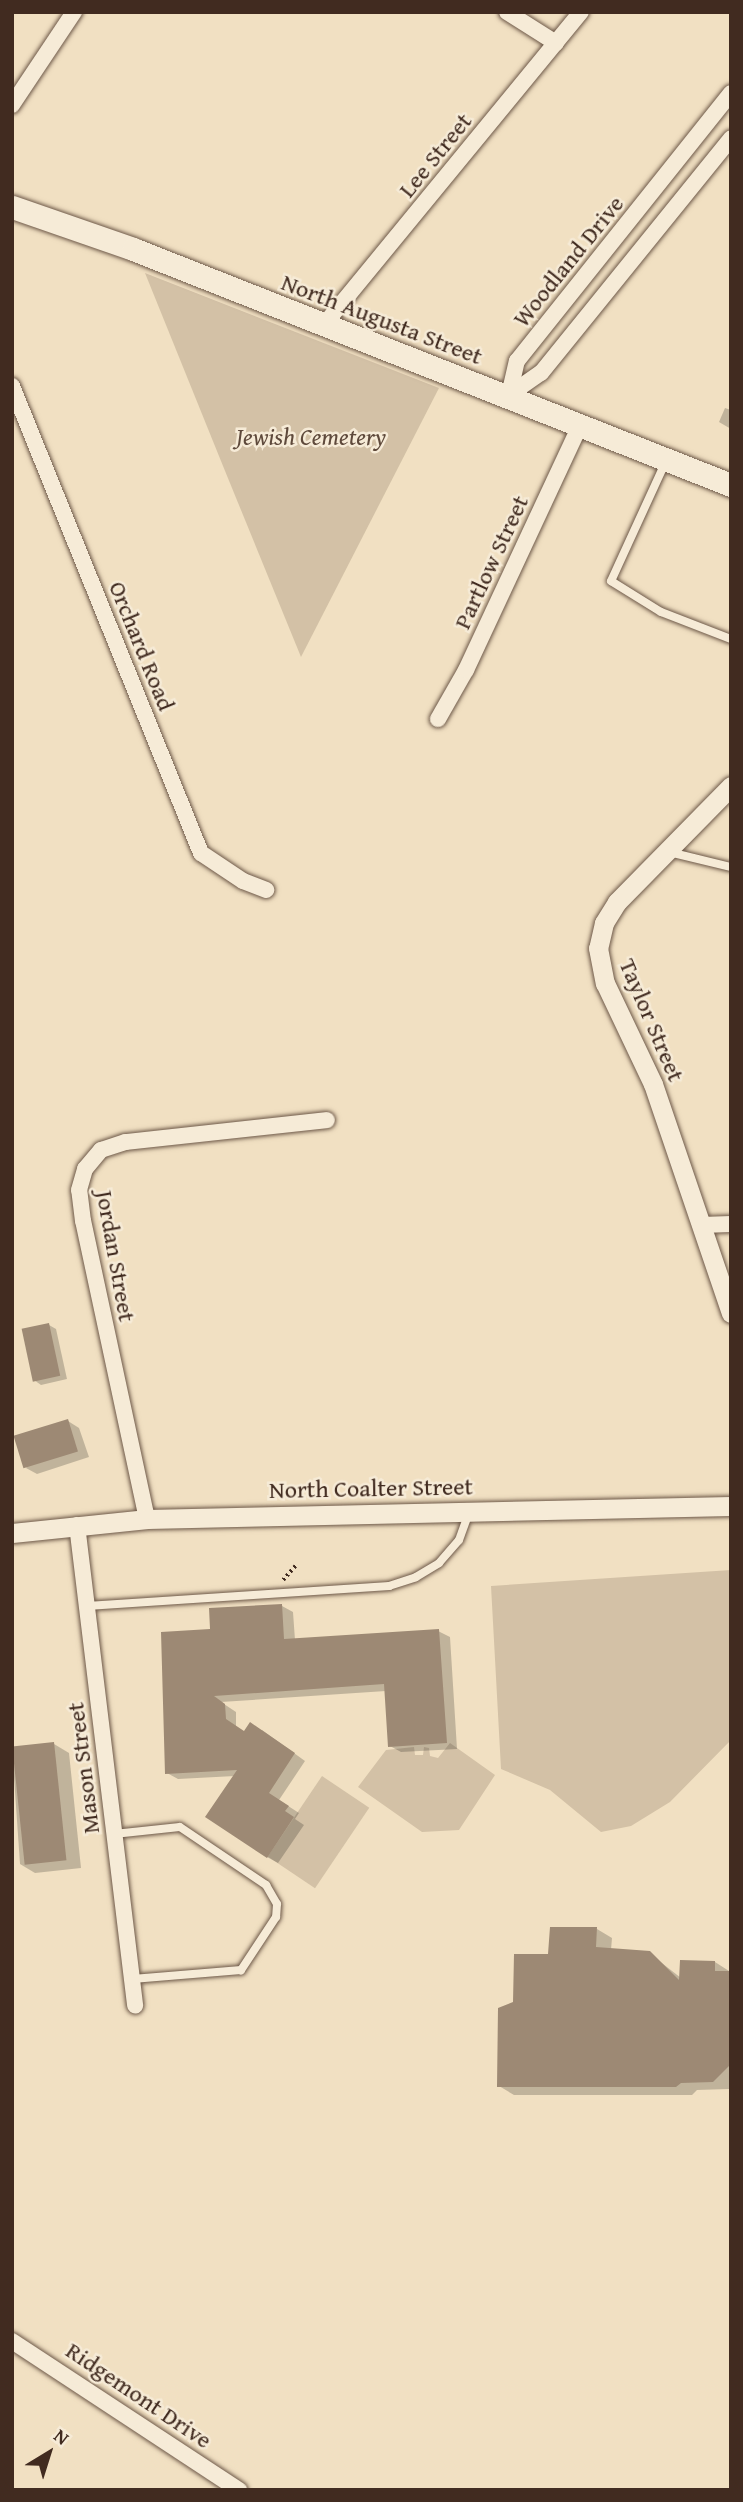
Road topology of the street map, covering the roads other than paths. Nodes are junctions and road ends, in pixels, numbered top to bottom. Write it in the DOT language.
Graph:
graph roads {
  1 [pos="74,12"];
  2 [pos="507,12"];
  3 [pos="581,12"];
  4 [pos="556,43"];
  5 [pos="731,93"];
  6 [pos="12,105"];
  7 [pos="731,138"];
  8 [pos="12,207"];
  9 [pos="323,326"];
  10 [pos="12,386"];
  11 [pos="509,395"];
  12 [pos="582,423"];
  13 [pos="667,459"];
  14 [pos="731,485"];
  15 [pos="731,639"];
  16 [pos="438,719"];
  17 [pos="731,786"];
  18 [pos="669,852"];
  19 [pos="731,867"];
  20 [pos="265,890"];
  21 [pos="327,1120"];
  22 [pos="731,1224"];
  23 [pos="701,1225"];
  24 [pos="731,1313"];
  25 [pos="731,1506"];
  26 [pos="470,1511"];
  27 [pos="147,1518"];
  28 [pos="77,1525"];
  29 [pos="12,1533"];
  30 [pos="87,1606"];
  31 [pos="113,1834"];
  32 [pos="132,1979"];
  33 [pos="135,2007"];
  34 [pos="12,2341"];
  35 [pos="239,2490"];
  1 -- 6 [label="street"];
  2 -- 4 [label="street"];
  3 -- 4 [label="street, Lee Street"];
  4 -- 9 [label="street, Lee Street"];
  5 -- 11 [label="street, Woodland Drive"];
  7 -- 11 [label="street, Woodland Drive"];
  8 -- 9 [label="main road, North Augusta Street"];
  9 -- 11 [label="main road, North Augusta Street"];
  10 -- 20 [label="street, Orchard Road"];
  11 -- 12 [label="main road, North Augusta Street"];
  12 -- 13 [label="main road, North Augusta Street"];
  12 -- 16 [label="street, Partlow Street"];
  13 -- 14 [label="main road, North Augusta Street"];
  13 -- 15 [label="lane"];
  17 -- 18 [label="street, Taylor Street"];
  18 -- 19 [label="lane"];
  18 -- 23 [label="street, Taylor Street"];
  21 -- 27 [label="street, Jordan Street"];
  22 -- 23 [label="street"];
  23 -- 24 [label="street, Taylor Street"];
  25 -- 26 [label="street, North Coalter Street"];
  26 -- 27 [label="street, North Coalter Street"];
  26 -- 30 [label="lane"];
  27 -- 28 [label="street, North Coalter Street"];
  28 -- 29 [label="street, North Coalter Street"];
  28 -- 30 [label="street, Mason Street"];
  30 -- 31 [label="street, Mason Street"];
  31 -- 32 [label="street, Mason Street"];
  31 -- 32 [label="lane"];
  32 -- 33 [label="street, Mason Street"];
  34 -- 35 [label="street, Ridgemont Drive"];
}
